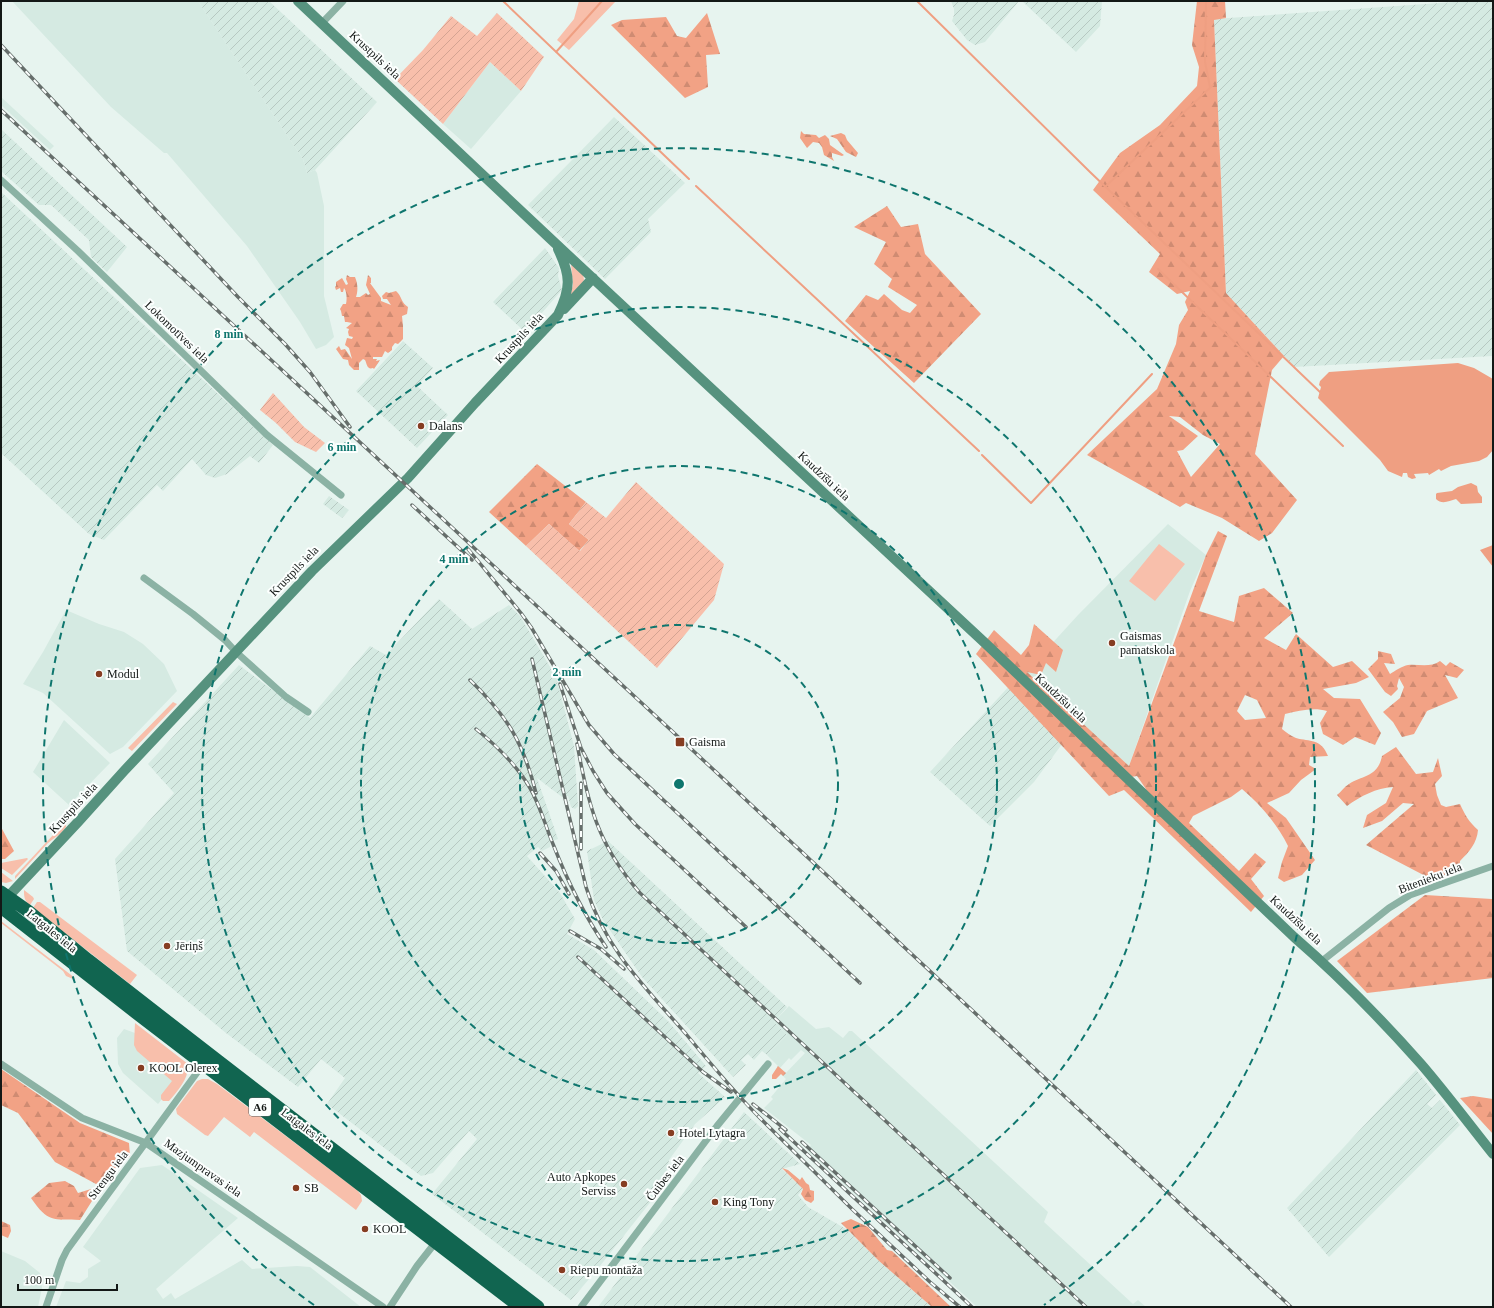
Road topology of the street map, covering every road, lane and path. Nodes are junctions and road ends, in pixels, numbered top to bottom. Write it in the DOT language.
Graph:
graph roads {
  1 [pos="298,1"];
  2 [pos="343,1"];
  3 [pos="322,23"];
  4 [pos="1,180"];
  5 [pos="556,244"];
  6 [pos="593,278"];
  7 [pos="558,315"];
  8 [pos="341,494"];
  9 [pos="144,578"];
  10 [pos="236,652"];
  11 [pos="308,712"];
  12 [pos="1493,866"];
  13 [pos="2,900"];
  14 [pos="1322,961"];
  15 [pos="207,1059"];
  16 [pos="1,1064"];
  17 [pos="768,1064"];
  18 [pos="146,1143"];
  19 [pos="1493,1154"];
  20 [pos="435,1243"];
  21 [pos="46,1307"];
  22 [pos="383,1307"];
  23 [pos="390,1307"];
  24 [pos="520,1307"];
  25 [pos="538,1307"];
  26 [pos="581,1307"];
  1 -- 3 [label="street, Krustpils iela"];
  2 -- 3 [label="street"];
  3 -- 5 [label="street, Krustpils iela"];
  4 -- 8 [label="street, Lokomotīves iela"];
  5 -- 6 [label="street, Krustpils iela"];
  5 -- 7 [label="street, Krustpils iela"];
  6 -- 7 [label="street"];
  6 -- 14 [label="street, Kaudzīšu iela"];
  7 -- 10 [label="street, Krustpils iela"];
  9 -- 10 [label="street"];
  10 -- 11 [label="street"];
  10 -- 13 [label="street, Krustpils iela"];
  12 -- 14 [label="street, Bitenieku iela"];
  13 -- 15 [label="highway, Latgales iela / A6"];
  14 -- 19 [label="street, Kaudzīšu iela"];
  15 -- 18 [label="street, Strengu iela"];
  15 -- 20 [label="highway, Latgales iela / A6"];
  15 -- 25 [label="highway, Latgales iela / A6"];
  16 -- 18 [label="street, Mazjumpravas iela"];
  17 -- 26 [label="street, Čuibes iela"];
  18 -- 21 [label="street, Strengu iela"];
  18 -- 22 [label="street, Mazjumpravas iela"];
  20 -- 23 [label="street"];
  20 -- 24 [label="highway, Latgales iela / A6"];
}
